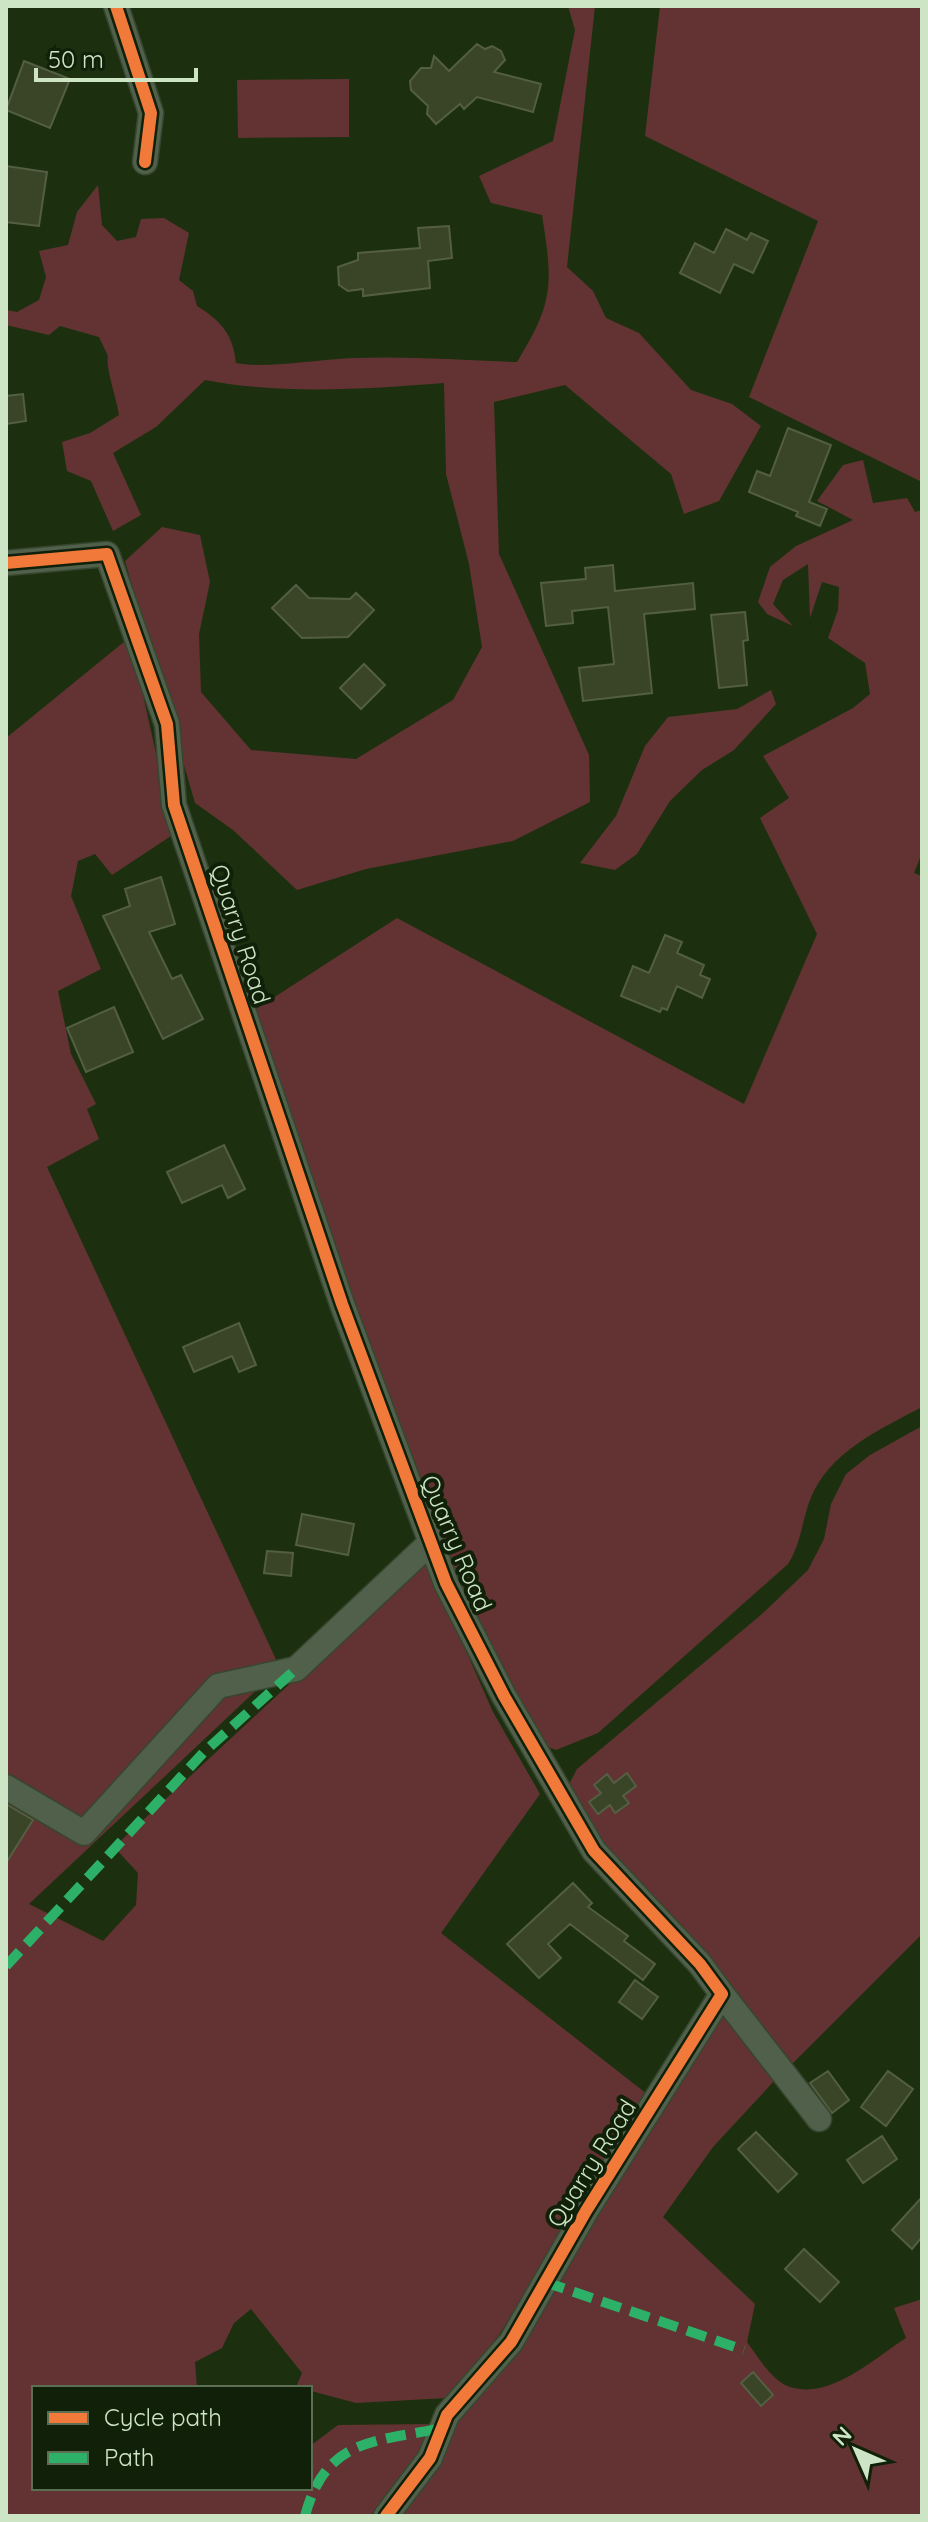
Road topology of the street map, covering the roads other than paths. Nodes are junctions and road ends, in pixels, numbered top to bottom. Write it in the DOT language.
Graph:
graph roads {
  1 [pos="116,6"];
  2 [pos="145,162"];
  3 [pos="6,563"];
  4 [pos="430,1543"];
  5 [pos="6,1787"];
  6 [pos="722,1994"];
  7 [pos="819,2119"];
  8 [pos="386,2516"];
  1 -- 2 [label="street"];
  3 -- 4 [label="street, Quarry Road"];
  4 -- 5 [label="street"];
  4 -- 6 [label="street, Quarry Road"];
  6 -- 7 [label="street"];
  6 -- 8 [label="street, Quarry Road"];
}
